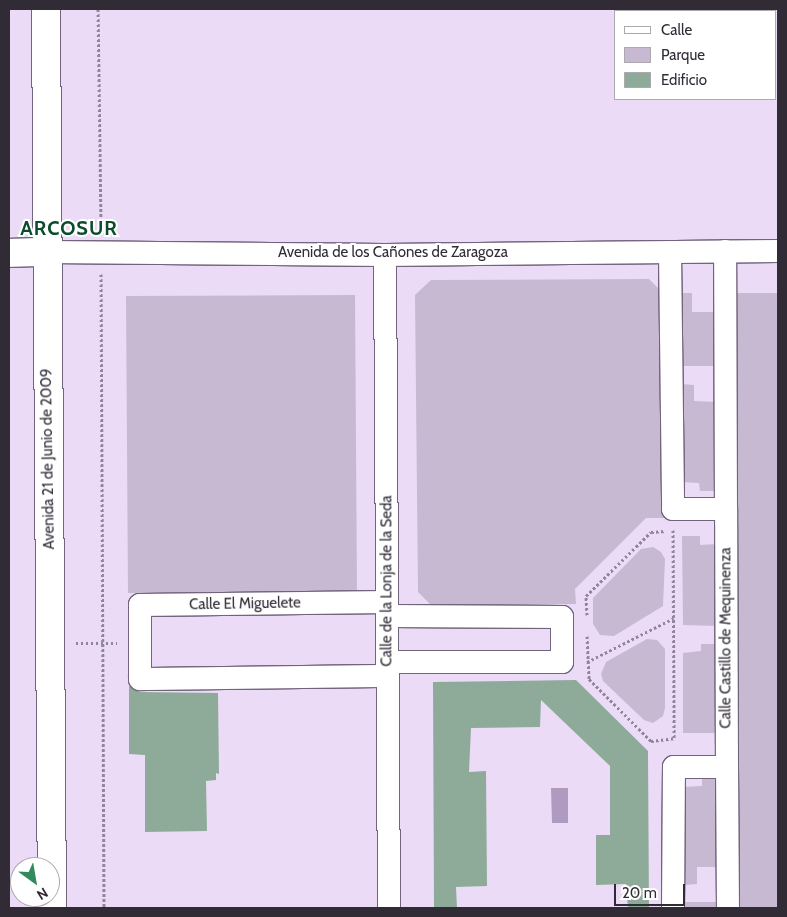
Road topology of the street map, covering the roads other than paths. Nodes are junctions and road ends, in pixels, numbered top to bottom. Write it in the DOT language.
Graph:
graph roads {
  1 [pos="46,9"];
  2 [pos="725,251"];
  3 [pos="778,251"];
  4 [pos="47,252"];
  5 [pos="670,252"];
  6 [pos="9,253"];
  7 [pos="385,255"];
  8 [pos="726,509"];
  9 [pos="388,609"];
  10 [pos="388,669"];
  11 [pos="727,767"];
  12 [pos="52,908"];
  13 [pos="389,908"];
  14 [pos="673,908"];
  15 [pos="728,908"];
  1 -- 4 [label="main road, Avenida 21 de Junio de 2009"];
  2 -- 3 [label="street, Avenida de los Cañones de Zaragoza"];
  2 -- 5 [label="street, Avenida de los Cañones de Zaragoza"];
  2 -- 8 [label="street, Calle Castillo de Mequinenza"];
  4 -- 6 [label="main road, Avenida de los Cañones de Zaragoza"];
  4 -- 7 [label="street, Avenida de los Cañones de Zaragoza"];
  4 -- 12 [label="main road, Avenida 21 de Junio de 2009"];
  5 -- 7 [label="street, Avenida de los Cañones de Zaragoza"];
  5 -- 8 [label="street"];
  7 -- 9 [label="street, Calle de la Lonja de la Seda"];
  8 -- 11 [label="street, Calle Castillo de Mequinenza"];
  9 -- 10 [label="street, Calle de la Lonja de la Seda"];
  9 -- 10 [label="street, Calle El Miguelete"];
  9 -- 10 [label="street, Calle El Miguelete"];
  10 -- 13 [label="street, Calle de la Lonja de la Seda"];
  11 -- 14 [label="street"];
  11 -- 15 [label="street, Calle Castillo de Mequinenza"];
}
